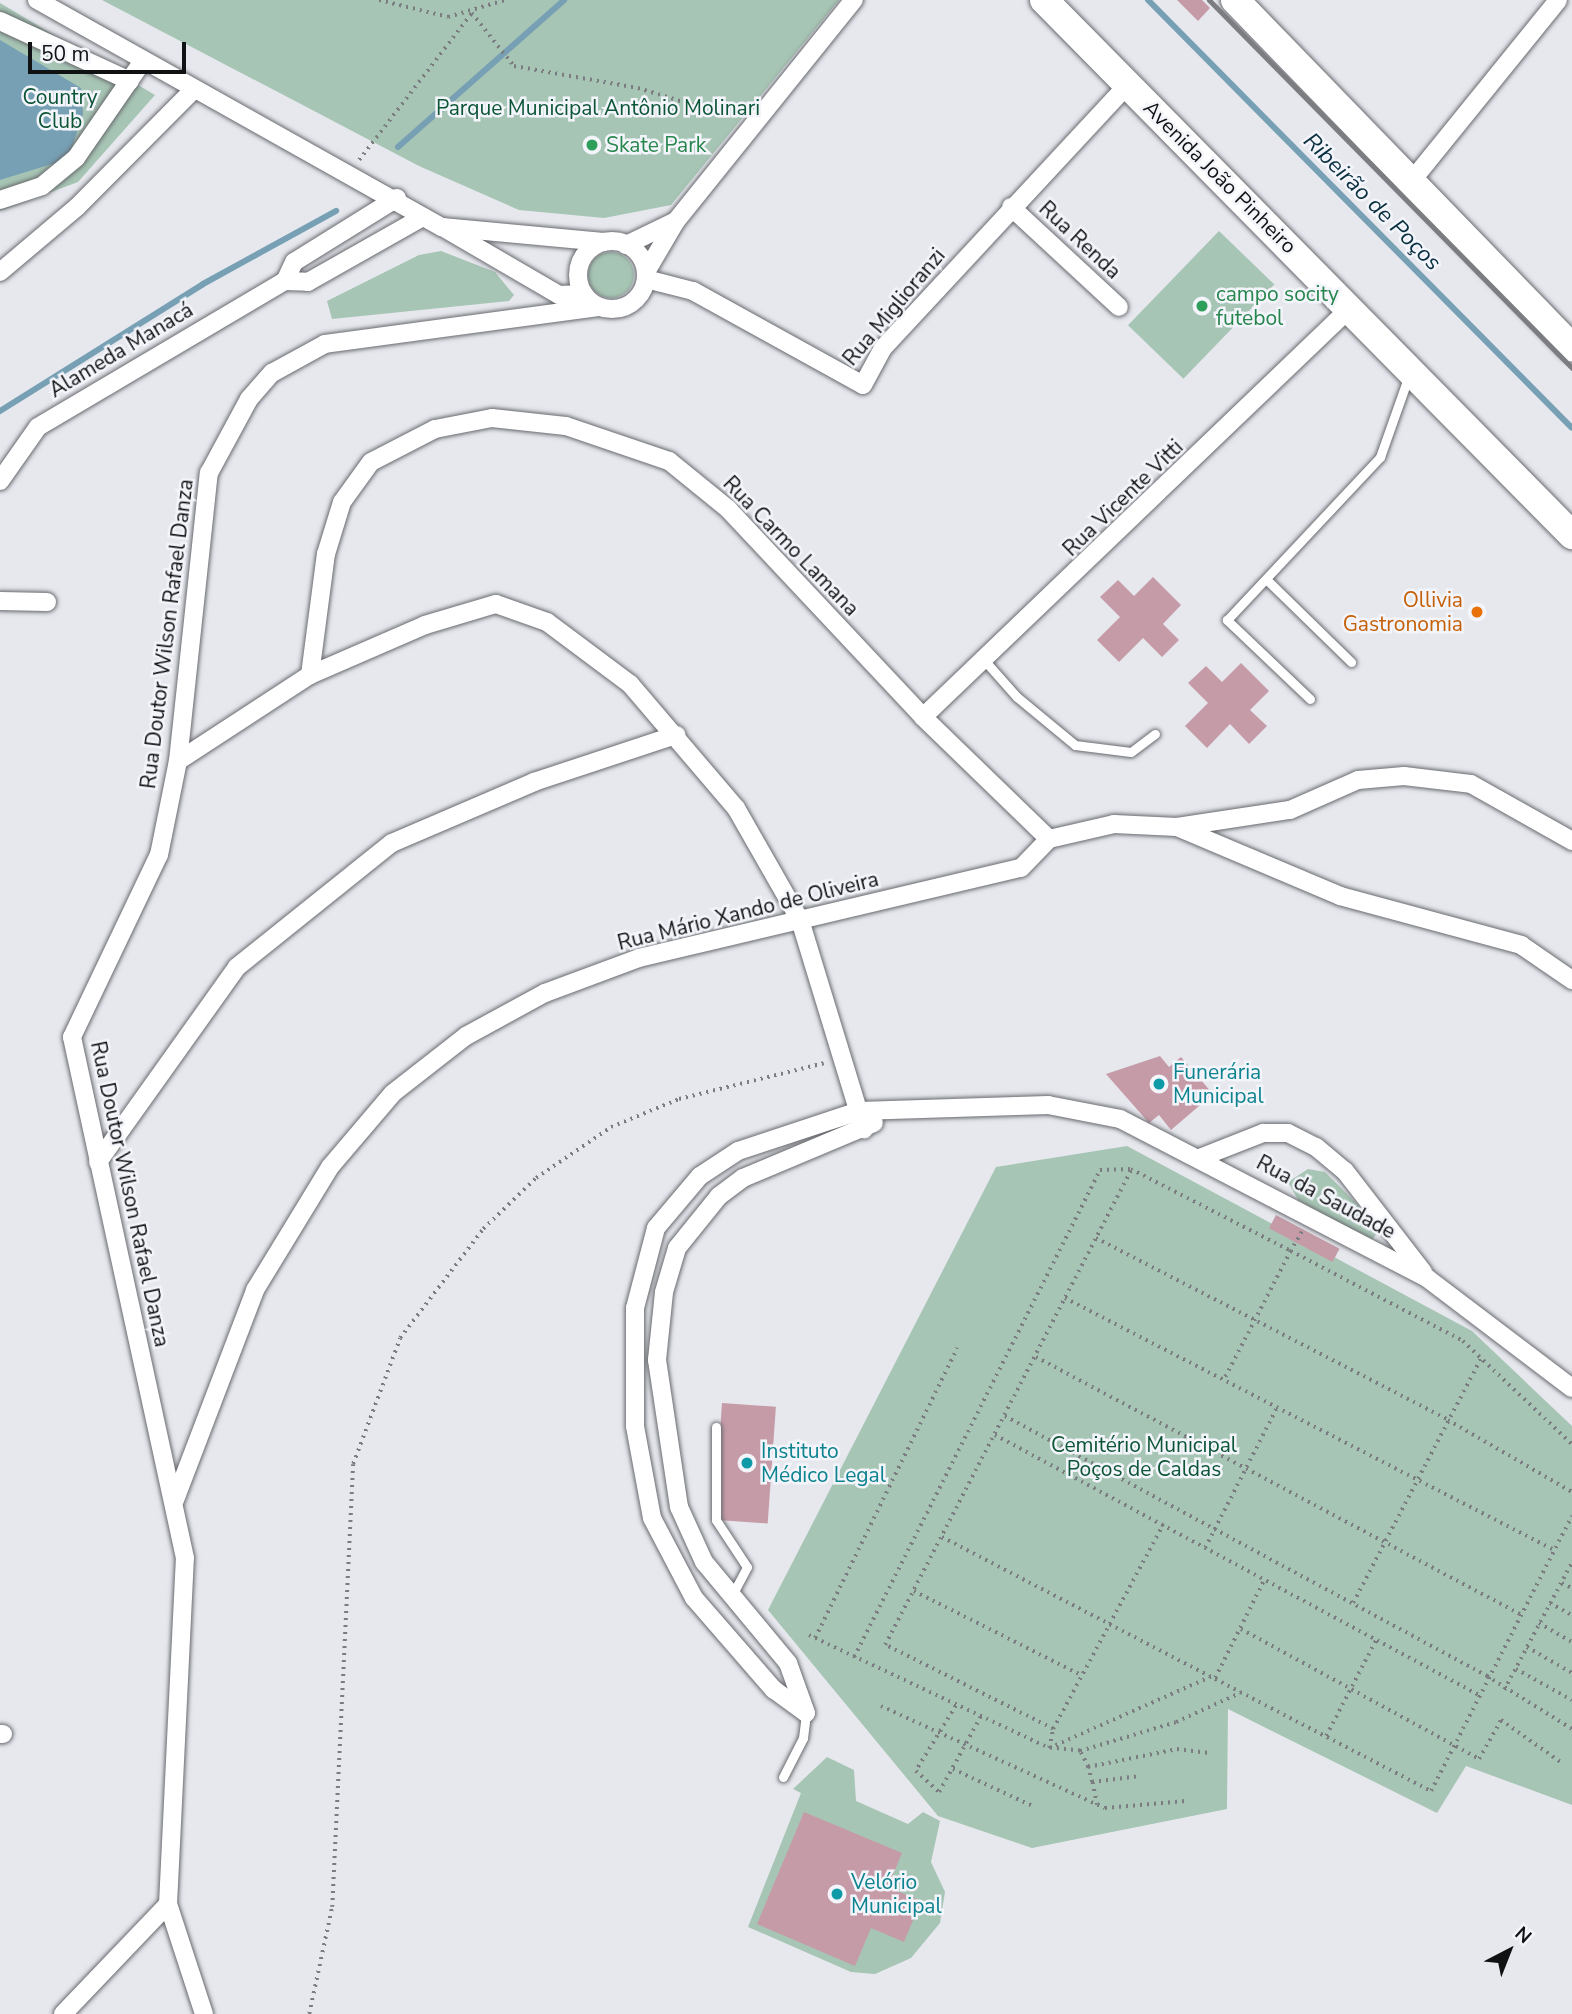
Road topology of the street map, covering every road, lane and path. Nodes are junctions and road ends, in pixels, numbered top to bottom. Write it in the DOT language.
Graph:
graph roads {
  1 [pos="37,0"];
  2 [pos="379,0"];
  3 [pos="505,0"];
  4 [pos="854,0"];
  5 [pos="1044,0"];
  6 [pos="1235,0"];
  7 [pos="1558,0"];
  8 [pos="472,13"];
  9 [pos="0,21"];
  10 [pos="143,61"];
  11 [pos="130,81"];
  12 [pos="1128,85"];
  13 [pos="192,91"];
  14 [pos="704,108"];
  15 [pos="349,173"];
  16 [pos="1410,183"];
  17 [pos="397,198"];
  18 [pos="0,200"];
  19 [pos="1011,207"];
  20 [pos="423,217"];
  21 [pos="676,221"];
  22 [pos="442,226"];
  23 [pos="603,242"];
  24 [pos="626,244"];
  25 [pos="0,272"];
  26 [pos="646,276"];
  27 [pos="285,281"];
  28 [pos="583,294"];
  29 [pos="599,307"];
  30 [pos="1119,307"];
  31 [pos="1350,308"];
  32 [pos="1572,348"];
  33 [pos="1410,370"];
  34 [pos="0,481"];
  35 [pos="1572,535"];
  36 [pos="1266,579"];
  37 [pos="0,601"];
  38 [pos="47,602"];
  39 [pos="985,661"];
  40 [pos="1351,662"];
  41 [pos="310,675"];
  42 [pos="1310,699"];
  43 [pos="923,717"];
  44 [pos="1155,734"];
  45 [pos="676,735"];
  46 [pos="178,761"];
  47 [pos="1177,827"];
  48 [pos="1049,839"];
  49 [pos="1572,841"];
  50 [pos="800,920"];
  51 [pos="1572,980"];
  52 [pos="843,1059"];
  53 [pos="859,1111"];
  54 [pos="888,1113"];
  55 [pos="864,1129"];
  56 [pos="1202,1157"];
  57 [pos="98,1162"];
  58 [pos="1132,1169"];
  59 [pos="1311,1215"];
  60 [pos="1096,1238"];
  61 [pos="1291,1251"];
  62 [pos="1427,1278"];
  63 [pos="1065,1298"];
  64 [pos="1256,1320"];
  65 [pos="957,1349"];
  66 [pos="1036,1356"];
  67 [pos="1481,1358"];
  68 [pos="1224,1380"];
  69 [pos="1572,1388"];
  70 [pos="1277,1407"];
  71 [pos="1005,1416"];
  72 [pos="1448,1420"];
  73 [pos="716,1427"];
  74 [pos="995,1435"];
  75 [pos="1572,1444"];
  76 [pos="1245,1468"];
  77 [pos="1418,1478"];
  78 [pos="1572,1492"];
  79 [pos="175,1500"];
  80 [pos="1572,1516"];
  81 [pos="1163,1525"];
  82 [pos="1214,1528"];
  83 [pos="942,1537"];
  84 [pos="1385,1542"];
  85 [pos="1205,1548"];
  86 [pos="1554,1550"];
  87 [pos="1572,1562"];
  88 [pos="1264,1580"];
  89 [pos="1561,1582"];
  90 [pos="1572,1588"];
  91 [pos="914,1591"];
  92 [pos="731,1597"];
  93 [pos="1353,1603"];
  94 [pos="1550,1603"];
  95 [pos="1520,1614"];
  96 [pos="1572,1615"];
  97 [pos="1109,1622"];
  98 [pos="1539,1623"];
  99 [pos="1241,1629"];
  100 [pos="809,1634"];
  101 [pos="815,1638"];
  102 [pos="1376,1640"];
  103 [pos="1572,1642"];
  104 [pos="1527,1647"];
  105 [pos="854,1657"];
  106 [pos="1516,1669"];
  107 [pos="792,1670"];
  108 [pos="1572,1673"];
  109 [pos="1081,1675"];
  110 [pos="1487,1676"];
  111 [pos="1213,1677"];
  112 [pos="1351,1688"];
  113 [pos="774,1690"];
  114 [pos="1504,1690"];
  115 [pos="1242,1692"];
  116 [pos="1481,1696"];
  117 [pos="1572,1700"];
  118 [pos="956,1705"];
  119 [pos="881,1706"];
  120 [pos="806,1713"];
  121 [pos="981,1716"];
  122 [pos="1053,1729"];
  123 [pos="1572,1729"];
  124 [pos="940,1732"];
  125 [pos="1326,1737"];
  126 [pos="1456,1744"];
  127 [pos="968,1745"];
  128 [pos="1049,1748"];
  129 [pos="1080,1751"];
  130 [pos="1209,1753"];
  131 [pos="1562,1763"];
  132 [pos="1088,1767"];
  133 [pos="953,1769"];
  134 [pos="1140,1776"];
  135 [pos="783,1777"];
  136 [pos="1092,1782"];
  137 [pos="1186,1801"];
  138 [pos="1097,1805"];
  139 [pos="1035,1807"];
  140 [pos="168,1904"];
  141 [pos="62,2014"];
  142 [pos="204,2014"];
  143 [pos="309,2014"];
  1 -- 10 [label="street"];
  2 -- 8 [label="path"];
  3 -- 8 [label="path"];
  4 -- 21 [label="street"];
  5 -- 12 [label="main road, Avenida João Pinheiro"];
  6 -- 16 [label="main road"];
  7 -- 16 [label="street"];
  8 -- 14 [label="path"];
  8 -- 15 [label="path"];
  9 -- 11 [label="street"];
  10 -- 11 [label="street"];
  10 -- 13 [label="street"];
  11 -- 18 [label="street"];
  12 -- 19 [label="street, Rua Miglioranzi"];
  12 -- 31 [label="main road, Avenida João Pinheiro"];
  13 -- 15 [label="street"];
  13 -- 25 [label="street"];
  15 -- 17 [label="street"];
  16 -- 32 [label="main road"];
  17 -- 20 [label="street"];
  17 -- 27 [label="street, Alameda Manacá"];
  19 -- 26 [label="street, Rua Miglioranzi"];
  19 -- 30 [label="street, Rua Renda"];
  20 -- 22 [label="street"];
  20 -- 27 [label="street, Alameda Manacá"];
  21 -- 24 [label="street"];
  21 -- 26 [label="street"];
  22 -- 23 [label="street"];
  22 -- 28 [label="street"];
  23 -- 24 [label="street"];
  23 -- 28 [label="street"];
  24 -- 26 [label="street"];
  26 -- 29 [label="street"];
  27 -- 34 [label="street, Alameda Manacá"];
  28 -- 29 [label="street"];
  29 -- 46 [label="street, Rua Doutor Wilson Rafael Danza"];
  31 -- 33 [label="main road, Avenida João Pinheiro"];
  31 -- 39 [label="street, Rua Vicente Vitti"];
  33 -- 35 [label="main road, Avenida João Pinheiro"];
  33 -- 36 [label="lane"];
  36 -- 40 [label="lane"];
  36 -- 42 [label="lane"];
  37 -- 38 [label="street"];
  39 -- 43 [label="street, Rua Vicente Vitti"];
  39 -- 44 [label="lane"];
  41 -- 43 [label="street, Rua Carmo Lamana"];
  41 -- 45 [label="street"];
  41 -- 46 [label="street"];
  43 -- 48 [label="street, Rua Carmo Lamana"];
  45 -- 50 [label="street"];
  45 -- 57 [label="street"];
  46 -- 57 [label="street, Rua Doutor Wilson Rafael Danza"];
  47 -- 48 [label="street"];
  47 -- 49 [label="street"];
  47 -- 51 [label="street"];
  48 -- 50 [label="street, Rua Mário Xando de Oliveira"];
  50 -- 52 [label="street"];
  50 -- 79 [label="street, Rua Mário Xando de Oliveira"];
  52 -- 53 [label="street"];
  52 -- 143 [label="path"];
  53 -- 54 [label="street, Rua da Saudade"];
  53 -- 55 [label="street"];
  53 -- 113 [label="street, Rua da Saudade"];
  54 -- 55 [label="street, Rua da Saudade"];
  54 -- 56 [label="street, Rua da Saudade"];
  55 -- 92 [label="street, Rua da Saudade"];
  56 -- 59 [label="street, Rua da Saudade"];
  56 -- 62 [label="street, Rua da Saudade"];
  57 -- 79 [label="street, Rua Doutor Wilson Rafael Danza"];
  58 -- 60 [label="path"];
  58 -- 61 [label="path"];
  58 -- 105 [label="path"];
  59 -- 61 [label="path"];
  59 -- 62 [label="street, Rua da Saudade"];
  60 -- 63 [label="path"];
  60 -- 64 [label="path"];
  61 -- 64 [label="path"];
  61 -- 67 [label="path"];
  62 -- 69 [label="street, Rua da Saudade"];
  63 -- 66 [label="path"];
  63 -- 68 [label="path"];
  64 -- 68 [label="path"];
  64 -- 72 [label="path"];
  65 -- 101 [label="path"];
  66 -- 71 [label="path"];
  66 -- 76 [label="path"];
  67 -- 72 [label="path"];
  67 -- 75 [label="path"];
  68 -- 70 [label="path"];
  70 -- 76 [label="path"];
  70 -- 77 [label="path"];
  71 -- 74 [label="path"];
  71 -- 82 [label="path"];
  72 -- 77 [label="path"];
  72 -- 78 [label="path"];
  73 -- 92 [label="lane"];
  74 -- 81 [label="path"];
  74 -- 83 [label="path"];
  76 -- 82 [label="path"];
  76 -- 84 [label="path"];
  77 -- 84 [label="path"];
  77 -- 86 [label="path"];
  79 -- 140 [label="street, Rua Doutor Wilson Rafael Danza"];
  80 -- 86 [label="path"];
  81 -- 85 [label="path"];
  81 -- 97 [label="path"];
  82 -- 85 [label="path"];
  82 -- 93 [label="path"];
  83 -- 91 [label="path"];
  83 -- 97 [label="path"];
  84 -- 93 [label="path"];
  84 -- 95 [label="path"];
  85 -- 88 [label="path"];
  86 -- 95 [label="path"];
  87 -- 89 [label="path"];
  88 -- 99 [label="path"];
  88 -- 102 [label="path"];
  89 -- 90 [label="path"];
  89 -- 94 [label="path"];
  91 -- 109 [label="path"];
  91 -- 122 [label="path"];
  92 -- 107 [label="street, Rua da Saudade"];
  93 -- 110 [label="path"];
  94 -- 96 [label="path"];
  94 -- 98 [label="path"];
  95 -- 110 [label="path"];
  97 -- 109 [label="path"];
  97 -- 111 [label="path"];
  98 -- 103 [label="path"];
  98 -- 104 [label="path"];
  99 -- 111 [label="path"];
  99 -- 112 [label="path"];
  100 -- 101 [label="path"];
  101 -- 105 [label="path"];
  102 -- 112 [label="path"];
  102 -- 116 [label="path"];
  104 -- 106 [label="path"];
  104 -- 108 [label="path"];
  105 -- 118 [label="path"];
  106 -- 114 [label="path"];
  106 -- 117 [label="path"];
  107 -- 113 [label="lane"];
  107 -- 120 [label="street, Rua da Saudade"];
  109 -- 122 [label="path"];
  110 -- 114 [label="path"];
  110 -- 116 [label="path"];
  111 -- 115 [label="path"];
  111 -- 128 [label="path"];
  112 -- 125 [label="path"];
  112 -- 126 [label="path"];
  113 -- 120 [label="street, Rua da Saudade"];
  114 -- 123 [label="path"];
  115 -- 125 [label="path"];
  115 -- 129 [label="path"];
  116 -- 126 [label="path"];
  118 -- 121 [label="path"];
  118 -- 124 [label="path"];
  119 -- 124 [label="path"];
  120 -- 135 [label="lane"];
  121 -- 127 [label="path"];
  121 -- 128 [label="path"];
  122 -- 128 [label="path"];
  124 -- 127 [label="path"];
  124 -- 133 [label="path"];
  125 -- 126 [label="path"];
  126 -- 131 [label="path"];
  127 -- 133 [label="path"];
  127 -- 138 [label="path"];
  128 -- 129 [label="path"];
  129 -- 132 [label="path"];
  130 -- 132 [label="path"];
  132 -- 136 [label="path"];
  133 -- 139 [label="path"];
  134 -- 136 [label="path"];
  136 -- 138 [label="path"];
  137 -- 138 [label="path"];
  140 -- 141 [label="street"];
  140 -- 142 [label="street, Rua Doutor Wilson Rafael Danza"];
}
